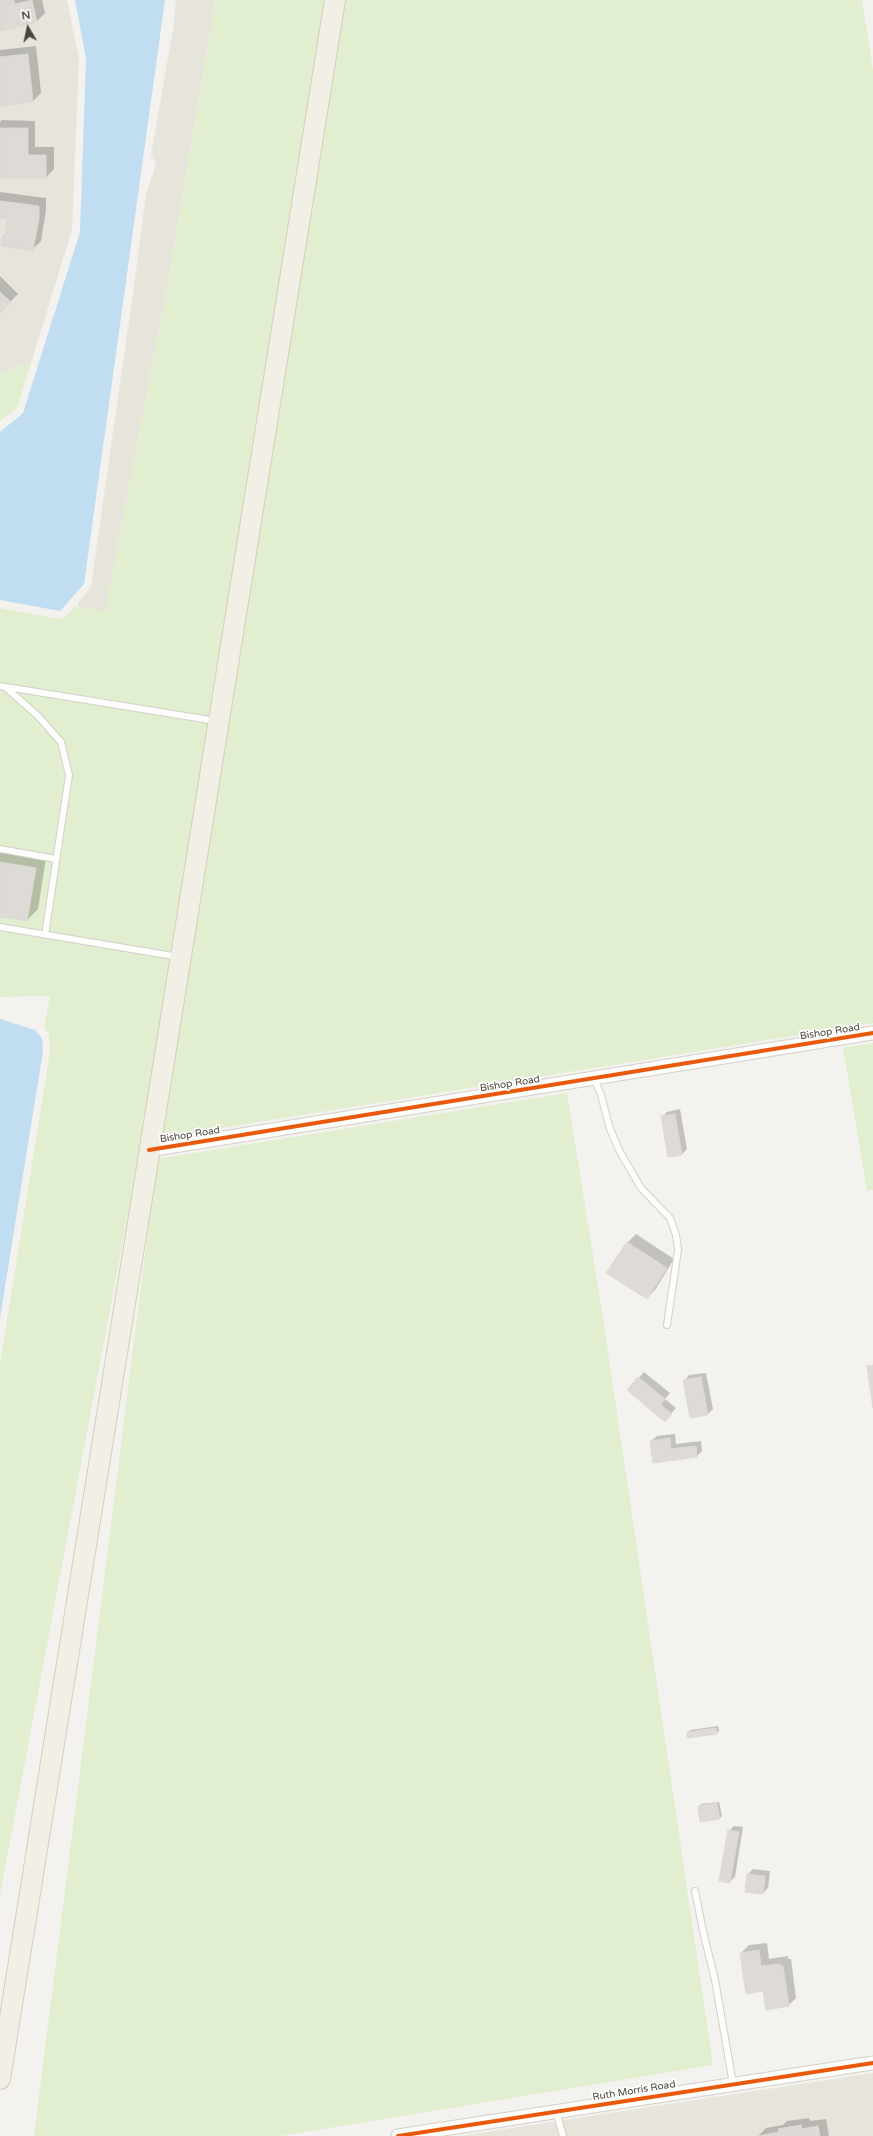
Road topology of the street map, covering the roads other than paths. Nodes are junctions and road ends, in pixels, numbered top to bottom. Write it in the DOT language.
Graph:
graph roads {
  1 [pos="335,0"];
  2 [pos="2,687"];
  3 [pos="219,722"];
  4 [pos="0,849"];
  5 [pos="56,859"];
  6 [pos="0,927"];
  7 [pos="45,935"];
  8 [pos="181,957"];
  9 [pos="873,1033"];
  10 [pos="594,1078"];
  11 [pos="149,1150"];
  12 [pos="667,1325"];
  13 [pos="695,1891"];
  14 [pos="873,2063"];
  15 [pos="0,2079"];
  16 [pos="733,2084"];
  17 [pos="556,2111"];
  18 [pos="429,2134"];
  19 [pos="398,2136"];
  20 [pos="563,2136"];
  1 -- 3 [label="main road"];
  2 -- 3 [label="lane"];
  2 -- 5 [label="lane"];
  3 -- 8 [label="main road"];
  4 -- 5 [label="lane"];
  5 -- 7 [label="lane"];
  6 -- 7 [label="lane"];
  7 -- 8 [label="lane"];
  8 -- 11 [label="main road"];
  9 -- 10 [label="street, Bishop Road"];
  10 -- 11 [label="street, Bishop Road"];
  10 -- 12 [label="lane"];
  11 -- 15 [label="main road"];
  13 -- 16 [label="lane"];
  14 -- 16 [label="street, Ruth Morris Road"];
  16 -- 17 [label="street, Ruth Morris Road"];
  17 -- 18 [label="street, Ruth Morris Road"];
  17 -- 20 [label="lane"];
  18 -- 19 [label="street, Ruth Morris Road"];
}
